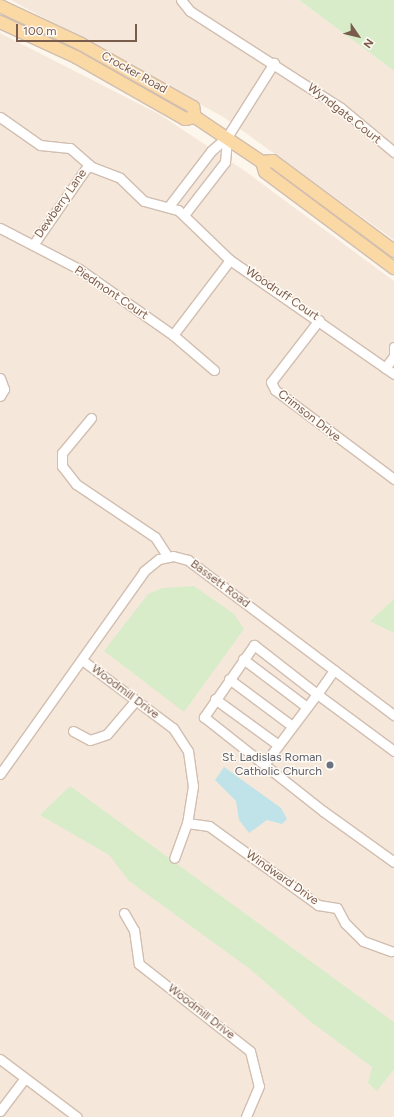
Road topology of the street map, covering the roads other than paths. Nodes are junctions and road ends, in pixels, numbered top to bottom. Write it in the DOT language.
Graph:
graph roads {
  1 [pos="181,0"];
  2 [pos="0,6"];
  3 [pos="0,22"];
  4 [pos="274,63"];
  5 [pos="195,116"];
  6 [pos="0,117"];
  7 [pos="227,137"];
  8 [pos="394,152"];
  9 [pos="262,162"];
  10 [pos="88,164"];
  11 [pos="169,206"];
  12 [pos="184,215"];
  13 [pos="0,228"];
  14 [pos="33,245"];
  15 [pos="394,250"];
  16 [pos="230,260"];
  17 [pos="394,268"];
  18 [pos="319,320"];
  19 [pos="173,335"];
  20 [pos="394,347"];
  21 [pos="394,356"];
  22 [pos="385,368"];
  23 [pos="214,370"];
  24 [pos="394,374"];
  25 [pos="0,378"];
  26 [pos="0,396"];
  27 [pos="91,418"];
  28 [pos="394,479"];
  29 [pos="168,557"];
  30 [pos="82,660"];
  31 [pos="243,660"];
  32 [pos="334,670"];
  33 [pos="229,679"];
  34 [pos="318,694"];
  35 [pos="214,699"];
  36 [pos="136,700"];
  37 [pos="307,707"];
  38 [pos="394,715"];
  39 [pos="292,726"];
  40 [pos="73,731"];
  41 [pos="277,744"];
  42 [pos="394,750"];
  43 [pos="265,764"];
  44 [pos="0,774"];
  45 [pos="187,823"];
  46 [pos="174,858"];
  47 [pos="394,862"];
  48 [pos="124,913"];
  49 [pos="391,950"];
  50 [pos="0,1059"];
  51 [pos="25,1078"];
  52 [pos="0,1111"];
  53 [pos="77,1117"];
  54 [pos="246,1117"];
  1 -- 4 [label="street, Wyndgate Court"];
  2 -- 5 [label="main road, Crocker Road"];
  3 -- 5 [label="main road, Crocker Road"];
  4 -- 7 [label="street"];
  4 -- 8 [label="street, Wyndgate Court"];
  5 -- 7 [label="main road, Crocker Road"];
  6 -- 10 [label="street, Woodruff Court"];
  7 -- 9 [label="main road, Crocker Road"];
  7 -- 11 [label="street"];
  7 -- 12 [label="street"];
  9 -- 15 [label="main road, Crocker Road"];
  9 -- 17 [label="main road, Crocker Road"];
  10 -- 11 [label="street, Woodruff Court"];
  10 -- 14 [label="street, Dewberry Lane"];
  11 -- 12 [label="street, Woodruff Court"];
  12 -- 16 [label="street, Woodruff Court"];
  13 -- 14 [label="street, Piedmont Court"];
  14 -- 19 [label="street, Piedmont Court"];
  16 -- 18 [label="street, Woodruff Court"];
  16 -- 19 [label="street"];
  18 -- 22 [label="street, Woodruff Court"];
  18 -- 28 [label="street, Crimson Drive"];
  19 -- 23 [label="street, Piedmont Court"];
  20 -- 21 [label="street"];
  21 -- 22 [label="street"];
  22 -- 24 [label="street"];
  25 -- 26 [label="street"];
  27 -- 29 [label="street"];
  29 -- 30 [label="street"];
  29 -- 32 [label="street, Bassett Road"];
  30 -- 36 [label="street, Woodmill Drive"];
  30 -- 44 [label="street"];
  31 -- 33 [label="street"];
  31 -- 34 [label="street"];
  31 -- 37 [label="street"];
  32 -- 34 [label="street"];
  32 -- 38 [label="street, Bassett Road"];
  33 -- 35 [label="street"];
  33 -- 39 [label="street"];
  34 -- 37 [label="street"];
  34 -- 42 [label="street"];
  35 -- 41 [label="street"];
  35 -- 43 [label="street"];
  36 -- 40 [label="street"];
  36 -- 45 [label="street, Woodmill Drive"];
  37 -- 39 [label="street"];
  39 -- 41 [label="street"];
  41 -- 43 [label="street"];
  43 -- 47 [label="street"];
  45 -- 46 [label="street, Woodmill Drive"];
  45 -- 49 [label="street, Windward Drive"];
  48 -- 54 [label="street, Woodmill Drive"];
  50 -- 51 [label="street"];
  51 -- 52 [label="street"];
  51 -- 53 [label="street"];
}
